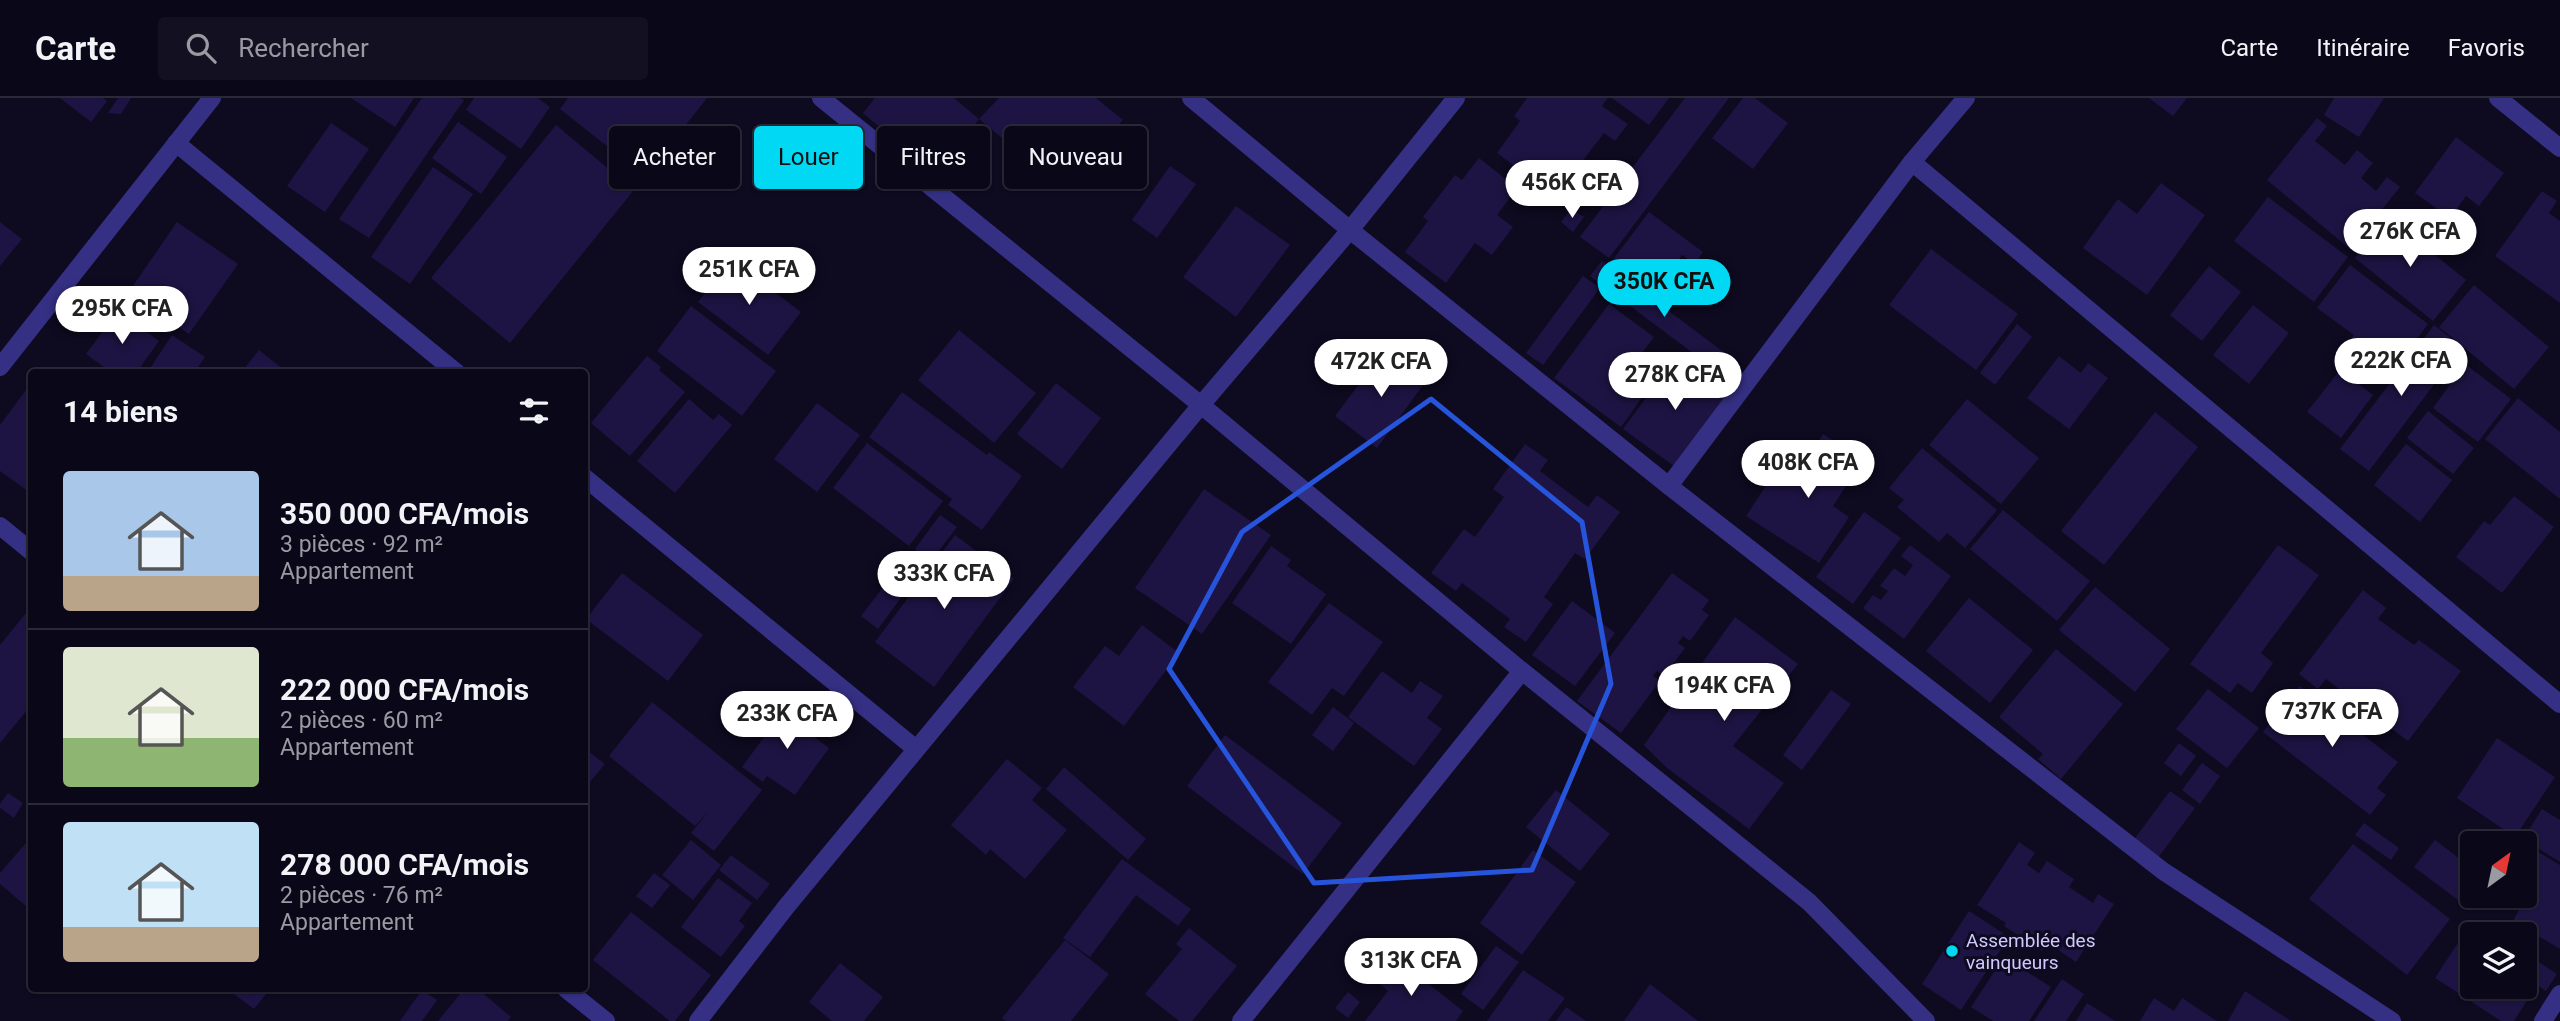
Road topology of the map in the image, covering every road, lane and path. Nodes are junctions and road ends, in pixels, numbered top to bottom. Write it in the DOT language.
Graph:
graph roads {
  1 [pos="212,98"];
  2 [pos="821,98"];
  3 [pos="1191,98"];
  4 [pos="1455,98"];
  5 [pos="1966,98"];
  6 [pos="2498,98"];
  7 [pos="176,143"];
  8 [pos="2560,148"];
  9 [pos="1912,162"];
  10 [pos="1350,230"];
  11 [pos="0,367"];
  12 [pos="452,369"];
  13 [pos="1201,405"];
  14 [pos="588,480"];
  15 [pos="1669,486"];
  16 [pos="0,526"];
  17 [pos="28,549"];
  18 [pos="1522,671"];
  19 [pos="2560,704"];
  20 [pos="916,749"];
  21 [pos="570,992"];
  22 [pos="2560,994"];
  23 [pos="1246,1019"];
  24 [pos="606,1021"];
  25 [pos="698,1021"];
  26 [pos="1926,1021"];
  27 [pos="2392,1021"];
  28 [pos="2543,1021"];
  1 -- 7 [label="street"];
  2 -- 13 [label="street"];
  3 -- 10 [label="street"];
  4 -- 10 [label="street"];
  5 -- 9 [label="street"];
  6 -- 8 [label="street"];
  7 -- 11 [label="street"];
  7 -- 12 [label="street"];
  9 -- 15 [label="street"];
  9 -- 19 [label="street"];
  10 -- 13 [label="street"];
  10 -- 15 [label="street"];
  13 -- 18 [label="street"];
  13 -- 20 [label="street"];
  14 -- 20 [label="street"];
  15 -- 27 [label="street"];
  16 -- 17 [label="street"];
  18 -- 23 [label="street"];
  18 -- 26 [label="street"];
  20 -- 25 [label="street"];
  21 -- 24 [label="street"];
  22 -- 28 [label="street"];
}
